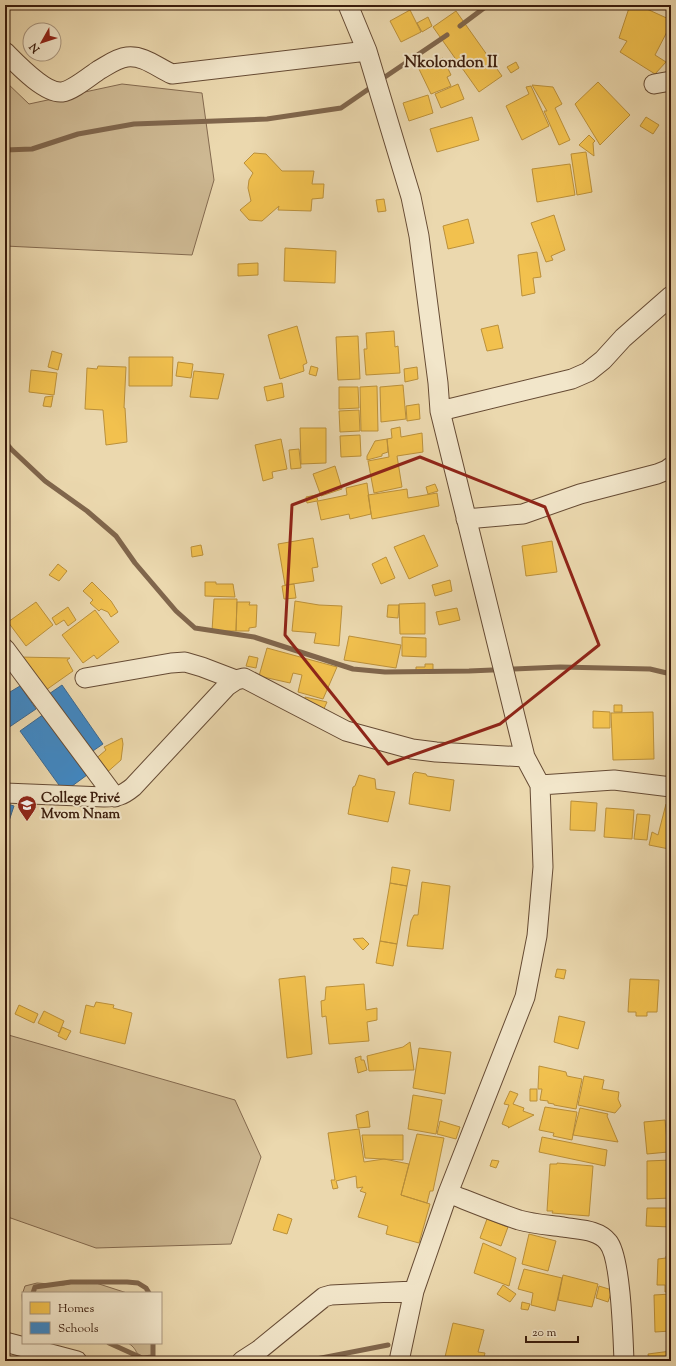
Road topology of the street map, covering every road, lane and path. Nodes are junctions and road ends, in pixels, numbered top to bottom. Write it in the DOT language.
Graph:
graph roads {
  1 [pos="348,5"];
  2 [pos="367,51"];
  3 [pos="5,52"];
  4 [pos="671,296"];
  5 [pos="440,411"];
  6 [pos="671,467"];
  7 [pos="466,519"];
  8 [pos="5,649"];
  9 [pos="85,678"];
  10 [pos="236,680"];
  11 [pos="525,757"];
  12 [pos="540,785"];
  13 [pos="671,787"];
  14 [pos="5,793"];
  15 [pos="115,797"];
  16 [pos="448,1193"];
  17 [pos="414,1292"];
  18 [pos="5,1342"];
  19 [pos="77,1361"];
  20 [pos="242,1361"];
  21 [pos="399,1361"];
  22 [pos="624,1361"];
  1 -- 2 [label="street"];
  2 -- 3 [label="street"];
  2 -- 5 [label="street"];
  4 -- 5 [label="street"];
  5 -- 7 [label="street"];
  6 -- 7 [label="street"];
  7 -- 11 [label="street"];
  8 -- 15 [label="street"];
  9 -- 10 [label="street"];
  10 -- 11 [label="street"];
  10 -- 15 [label="street"];
  11 -- 12 [label="street"];
  12 -- 13 [label="street"];
  12 -- 16 [label="street"];
  14 -- 15 [label="street"];
  16 -- 17 [label="street"];
  16 -- 22 [label="street"];
  17 -- 20 [label="street"];
  17 -- 21 [label="street"];
  18 -- 19 [label="street"];
}
